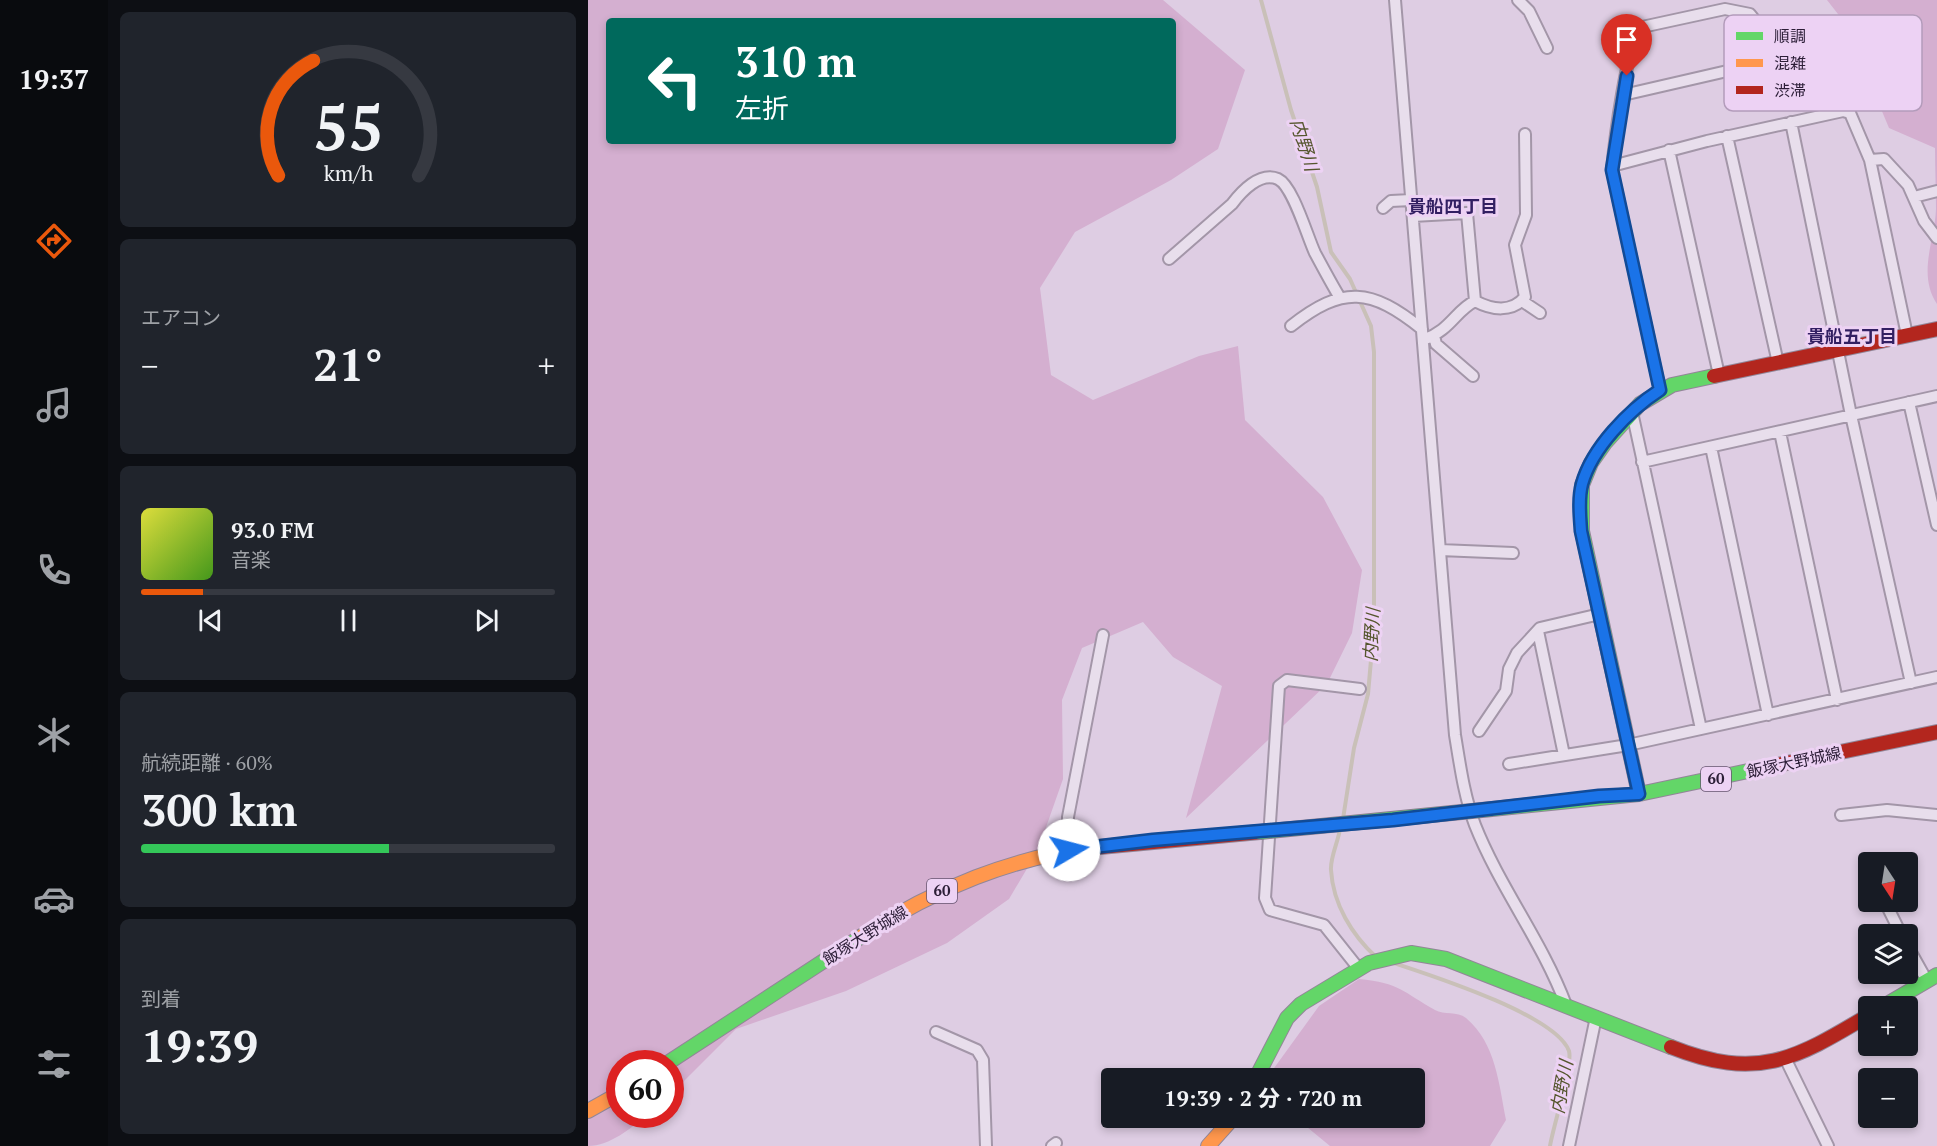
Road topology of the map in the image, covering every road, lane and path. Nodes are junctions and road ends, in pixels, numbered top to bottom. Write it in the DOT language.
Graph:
graph roads {
  1 [pos="1395,0"];
  2 [pos="1518,0"];
  3 [pos="1751,15"];
  4 [pos="1547,48"];
  5 [pos="1724,72"];
  6 [pos="1623,95"];
  7 [pos="1791,122"];
  8 [pos="1525,134"];
  9 [pos="1727,136"];
  10 [pos="1670,150"];
  11 [pos="1870,160"];
  12 [pos="1612,166"];
  13 [pos="1937,191"];
  14 [pos="1914,197"];
  15 [pos="1411,200"];
  16 [pos="1383,208"];
  17 [pos="1413,216"];
  18 [pos="1937,238"];
  19 [pos="1168,259"];
  20 [pos="1343,297"];
  21 [pos="1522,301"];
  22 [pos="1475,302"];
  23 [pos="1540,313"];
  24 [pos="1291,326"];
  25 [pos="1937,329"];
  26 [pos="1422,334"];
  27 [pos="1907,335"];
  28 [pos="1434,336"];
  29 [pos="1838,350"];
  30 [pos="1778,363"];
  31 [pos="1719,375"];
  32 [pos="1473,376"];
  33 [pos="1660,390"];
  34 [pos="1937,396"];
  35 [pos="1909,402"];
  36 [pos="1632,412"];
  37 [pos="1851,415"];
  38 [pos="1780,432"];
  39 [pos="1711,447"];
  40 [pos="1642,462"];
  41 [pos="1937,525"];
  42 [pos="1440,550"];
  43 [pos="1513,553"];
  44 [pos="1600,614"];
  45 [pos="1538,631"];
  46 [pos="1103,635"];
  47 [pos="1937,677"];
  48 [pos="1911,683"];
  49 [pos="1360,689"];
  50 [pos="1837,700"];
  51 [pos="1768,715"];
  52 [pos="1701,729"];
  53 [pos="1479,731"];
  54 [pos="1937,732"];
  55 [pos="1628,745"];
  56 [pos="1564,755"];
  57 [pos="1509,764"];
  58 [pos="1639,794"];
  59 [pos="1841,815"];
  60 [pos="1937,815"];
  61 [pos="1069,850"];
  62 [pos="1918,960"];
  63 [pos="1364,966"];
  64 [pos="1932,978"];
  65 [pos="1901,996"];
  66 [pos="1566,1005"];
  67 [pos="1596,1017"];
  68 [pos="1858,1022"];
  69 [pos="936,1032"];
  70 [pos="684,1052"];
  71 [pos="1786,1060"];
  72 [pos="1261,1068"];
  73 [pos="606,1101"];
  74 [pos="588,1112"];
  75 [pos="1224,1128"];
  76 [pos="986,1146"];
  77 [pos="1208,1146"];
  78 [pos="1569,1146"];
  79 [pos="1828,1146"];
  1 -- 15 [label="street"];
  2 -- 4 [label="street"];
  3 -- 6 [label="street"];
  5 -- 6 [label="street"];
  6 -- 12 [label="street"];
  7 -- 9 [label="street"];
  7 -- 11 [label="street"];
  7 -- 29 [label="street"];
  8 -- 21 [label="street"];
  9 -- 10 [label="street"];
  9 -- 30 [label="street"];
  10 -- 12 [label="street"];
  10 -- 31 [label="street"];
  11 -- 14 [label="street"];
  11 -- 27 [label="street"];
  12 -- 33 [label="street"];
  13 -- 14 [label="street"];
  14 -- 18 [label="street"];
  15 -- 16 [label="street"];
  15 -- 17 [label="street"];
  17 -- 22 [label="street"];
  17 -- 26 [label="street"];
  19 -- 20 [label="street"];
  20 -- 24 [label="street"];
  20 -- 26 [label="street"];
  21 -- 22 [label="street"];
  21 -- 23 [label="street"];
  22 -- 28 [label="street"];
  25 -- 27 [label="street"];
  26 -- 28 [label="street"];
  26 -- 42 [label="street"];
  27 -- 29 [label="street"];
  28 -- 32 [label="street"];
  29 -- 30 [label="street"];
  29 -- 37 [label="street"];
  30 -- 31 [label="street"];
  31 -- 33 [label="street"];
  33 -- 36 [label="street"];
  34 -- 35 [label="street"];
  35 -- 37 [label="street"];
  35 -- 41 [label="street"];
  36 -- 40 [label="street"];
  36 -- 44 [label="street"];
  37 -- 38 [label="street"];
  37 -- 48 [label="street"];
  38 -- 39 [label="street"];
  38 -- 50 [label="street"];
  39 -- 40 [label="street"];
  39 -- 51 [label="street"];
  40 -- 52 [label="street"];
  42 -- 43 [label="street"];
  42 -- 66 [label="street"];
  44 -- 45 [label="street"];
  44 -- 55 [label="street"];
  45 -- 53 [label="street"];
  45 -- 56 [label="street"];
  46 -- 61 [label="street"];
  47 -- 48 [label="street"];
  48 -- 50 [label="street"];
  49 -- 63 [label="street"];
  50 -- 51 [label="street"];
  51 -- 52 [label="street"];
  52 -- 55 [label="street"];
  54 -- 58 [label="street, 飯塚大野城線 / 60"];
  55 -- 56 [label="street"];
  55 -- 58 [label="street"];
  56 -- 57 [label="street"];
  58 -- 61 [label="street, 飯塚大野城線 / 60, bridge"];
  59 -- 60 [label="street"];
  61 -- 70 [label="street, 飯塚大野城線 / 60"];
  62 -- 64 [label="street"];
  63 -- 66 [label="street"];
  63 -- 72 [label="street"];
  64 -- 65 [label="street"];
  66 -- 67 [label="street"];
  67 -- 71 [label="street"];
  67 -- 78 [label="street"];
  68 -- 71 [label="street"];
  69 -- 76 [label="street"];
  71 -- 79 [label="street"];
  73 -- 74 [label="street"];
  75 -- 77 [label="street"];
}
